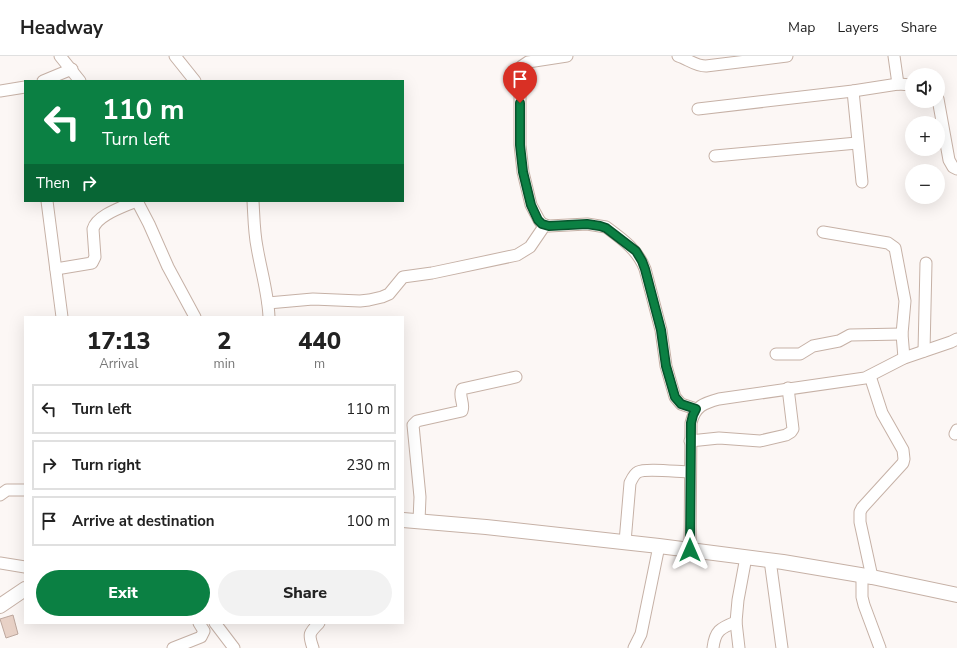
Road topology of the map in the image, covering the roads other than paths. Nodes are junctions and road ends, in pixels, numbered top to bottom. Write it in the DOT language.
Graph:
graph roads {
  1 [pos="60,56"];
  2 [pos="175,56"];
  3 [pos="567,56"];
  4 [pos="678,56"];
  5 [pos="787,56"];
  6 [pos="894,56"];
  7 [pos="72,69"];
  8 [pos="45,80"];
  9 [pos="79,80"];
  10 [pos="194,80"];
  11 [pos="898,84"];
  12 [pos="905,84"];
  13 [pos="24,87"];
  14 [pos="853,91"];
  15 [pos="0,92"];
  16 [pos="940,108"];
  17 [pos="698,109"];
  18 [pos="857,143"];
  19 [pos="715,156"];
  20 [pos="957,168"];
  21 [pos="862,182"];
  22 [pos="47,202"];
  23 [pos="135,202"];
  24 [pos="138,202"];
  25 [pos="254,202"];
  26 [pos="545,225"];
  27 [pos="822,232"];
  28 [pos="926,263"];
  29 [pos="56,269"];
  30 [pos="268,303"];
  31 [pos="62,316"];
  32 [pos="194,316"];
  33 [pos="269,316"];
  34 [pos="902,334"];
  35 [pos="957,339"];
  36 [pos="924,351"];
  37 [pos="776,354"];
  38 [pos="904,358"];
  39 [pos="870,376"];
  40 [pos="516,377"];
  41 [pos="788,388"];
  42 [pos="696,409"];
  43 [pos="690,441"];
  44 [pos="690,472"];
  45 [pos="24,490"];
  46 [pos="0,495"];
  47 [pos="404,520"];
  48 [pos="418,521"];
  49 [pos="625,542"];
  50 [pos="658,546"];
  51 [pos="690,550"];
  52 [pos="746,557"];
  53 [pos="770,560"];
  54 [pos="0,563"];
  55 [pos="24,567"];
  56 [pos="867,576"];
  57 [pos="24,590"];
  58 [pos="957,594"];
  59 [pos="0,606"];
  60 [pos="736,622"];
  61 [pos="200,624"];
  62 [pos="217,624"];
  63 [pos="319,624"];
  64 [pos="173,648"];
  65 [pos="234,648"];
  66 [pos="313,648"];
  67 [pos="634,648"];
  68 [pos="713,648"];
  69 [pos="739,648"];
  70 [pos="782,648"];
  71 [pos="880,648"];
  1 -- 7 [label="street"];
  2 -- 10 [label="street"];
  3 -- 26 [label="street"];
  4 -- 5 [label="street"];
  6 -- 11 [label="street"];
  7 -- 8 [label="street"];
  7 -- 9 [label="street"];
  11 -- 12 [label="street"];
  11 -- 14 [label="street"];
  13 -- 15 [label="street"];
  14 -- 17 [label="street"];
  14 -- 18 [label="street"];
  16 -- 20 [label="street"];
  18 -- 19 [label="street"];
  18 -- 21 [label="street"];
  22 -- 29 [label="street"];
  23 -- 29 [label="street"];
  24 -- 32 [label="street"];
  25 -- 30 [label="street"];
  26 -- 30 [label="street"];
  26 -- 42 [label="street"];
  27 -- 34 [label="street"];
  28 -- 36 [label="street"];
  29 -- 31 [label="street"];
  30 -- 33 [label="street"];
  34 -- 37 [label="street"];
  34 -- 38 [label="street"];
  35 -- 36 [label="street"];
  36 -- 38 [label="street"];
  38 -- 39 [label="street"];
  39 -- 41 [label="street"];
  39 -- 56 [label="street"];
  40 -- 48 [label="street"];
  41 -- 42 [label="street"];
  41 -- 43 [label="street"];
  42 -- 43 [label="street"];
  43 -- 44 [label="street"];
  44 -- 49 [label="street"];
  44 -- 51 [label="street"];
  45 -- 46 [label="street"];
  47 -- 48 [label="main road"];
  48 -- 49 [label="main road"];
  49 -- 50 [label="main road"];
  50 -- 51 [label="main road"];
  50 -- 67 [label="street"];
  51 -- 52 [label="main road"];
  52 -- 53 [label="main road"];
  52 -- 60 [label="street"];
  53 -- 56 [label="main road"];
  53 -- 70 [label="street"];
  54 -- 55 [label="street"];
  56 -- 58 [label="main road"];
  56 -- 71 [label="street"];
  57 -- 59 [label="main road"];
  60 -- 68 [label="street"];
  60 -- 69 [label="street"];
  61 -- 64 [label="street"];
  62 -- 65 [label="street"];
  63 -- 66 [label="street"];
}
